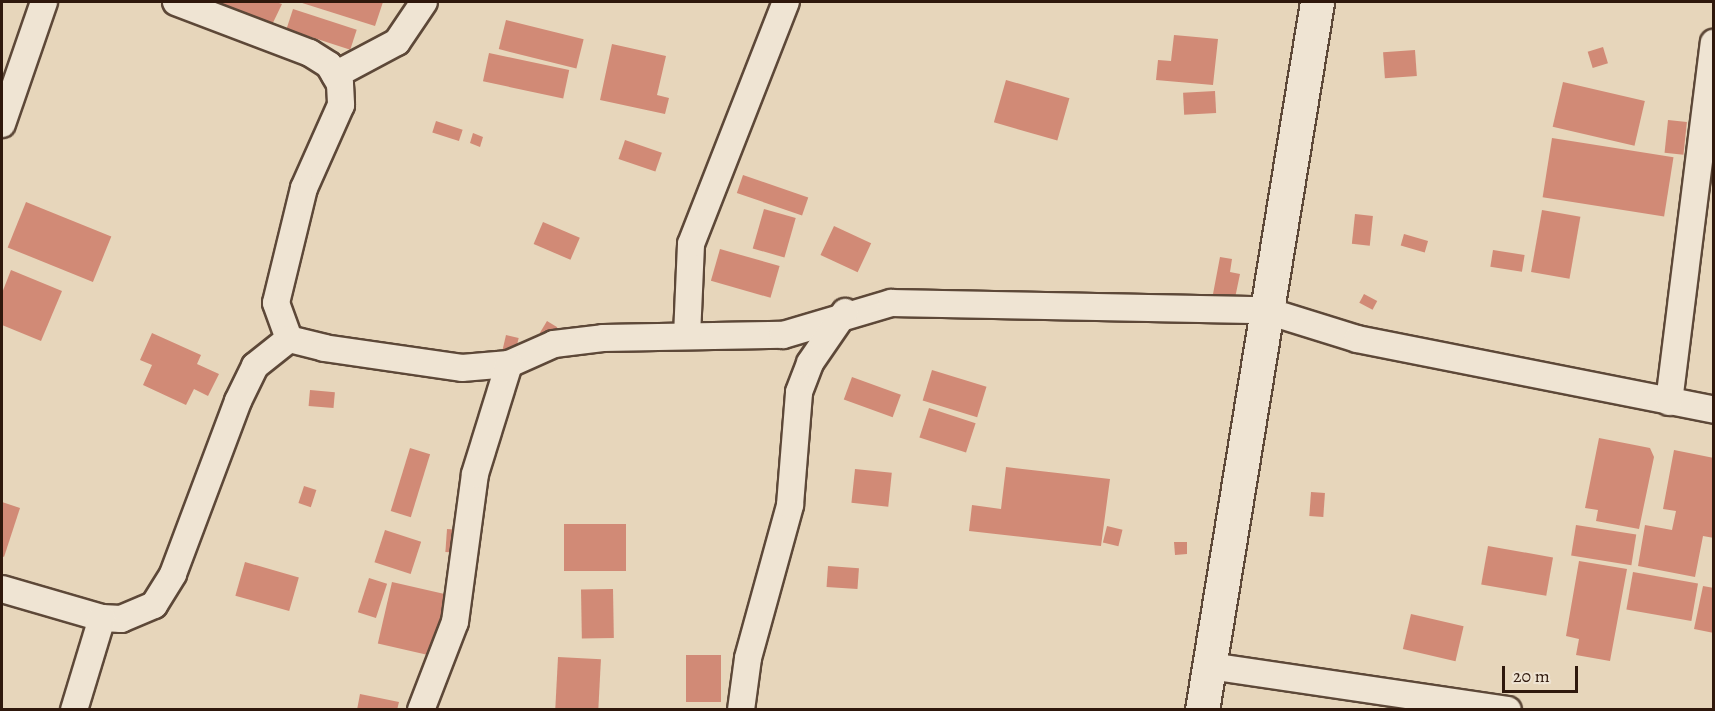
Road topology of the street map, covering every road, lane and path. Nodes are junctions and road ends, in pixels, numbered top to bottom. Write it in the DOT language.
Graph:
graph roads {
  1 [pos="44,2"];
  2 [pos="176,2"];
  3 [pos="424,2"];
  4 [pos="786,2"];
  5 [pos="1317,2"];
  6 [pos="1713,43"];
  7 [pos="336,75"];
  8 [pos="2,124"];
  9 [pos="1264,310"];
  10 [pos="846,312"];
  11 [pos="687,336"];
  12 [pos="289,339"];
  13 [pos="509,364"];
  14 [pos="1669,402"];
  15 [pos="1713,410"];
  16 [pos="2,588"];
  17 [pos="102,618"];
  18 [pos="1210,666"];
  19 [pos="74,710"];
  20 [pos="421,710"];
  21 [pos="741,710"];
  22 [pos="1202,710"];
  23 [pos="1508,710"];
  1 -- 8 [label="street"];
  2 -- 7 [label="street"];
  3 -- 7 [label="street"];
  4 -- 11 [label="street"];
  5 -- 9 [label="main road"];
  6 -- 14 [label="street"];
  7 -- 12 [label="street"];
  9 -- 10 [label="street"];
  9 -- 14 [label="street"];
  9 -- 18 [label="main road"];
  10 -- 11 [label="street"];
  10 -- 21 [label="street"];
  11 -- 13 [label="street"];
  12 -- 13 [label="street"];
  12 -- 17 [label="street"];
  13 -- 20 [label="street"];
  14 -- 15 [label="street"];
  16 -- 17 [label="street"];
  17 -- 19 [label="street"];
  18 -- 22 [label="main road"];
  18 -- 23 [label="street"];
}
